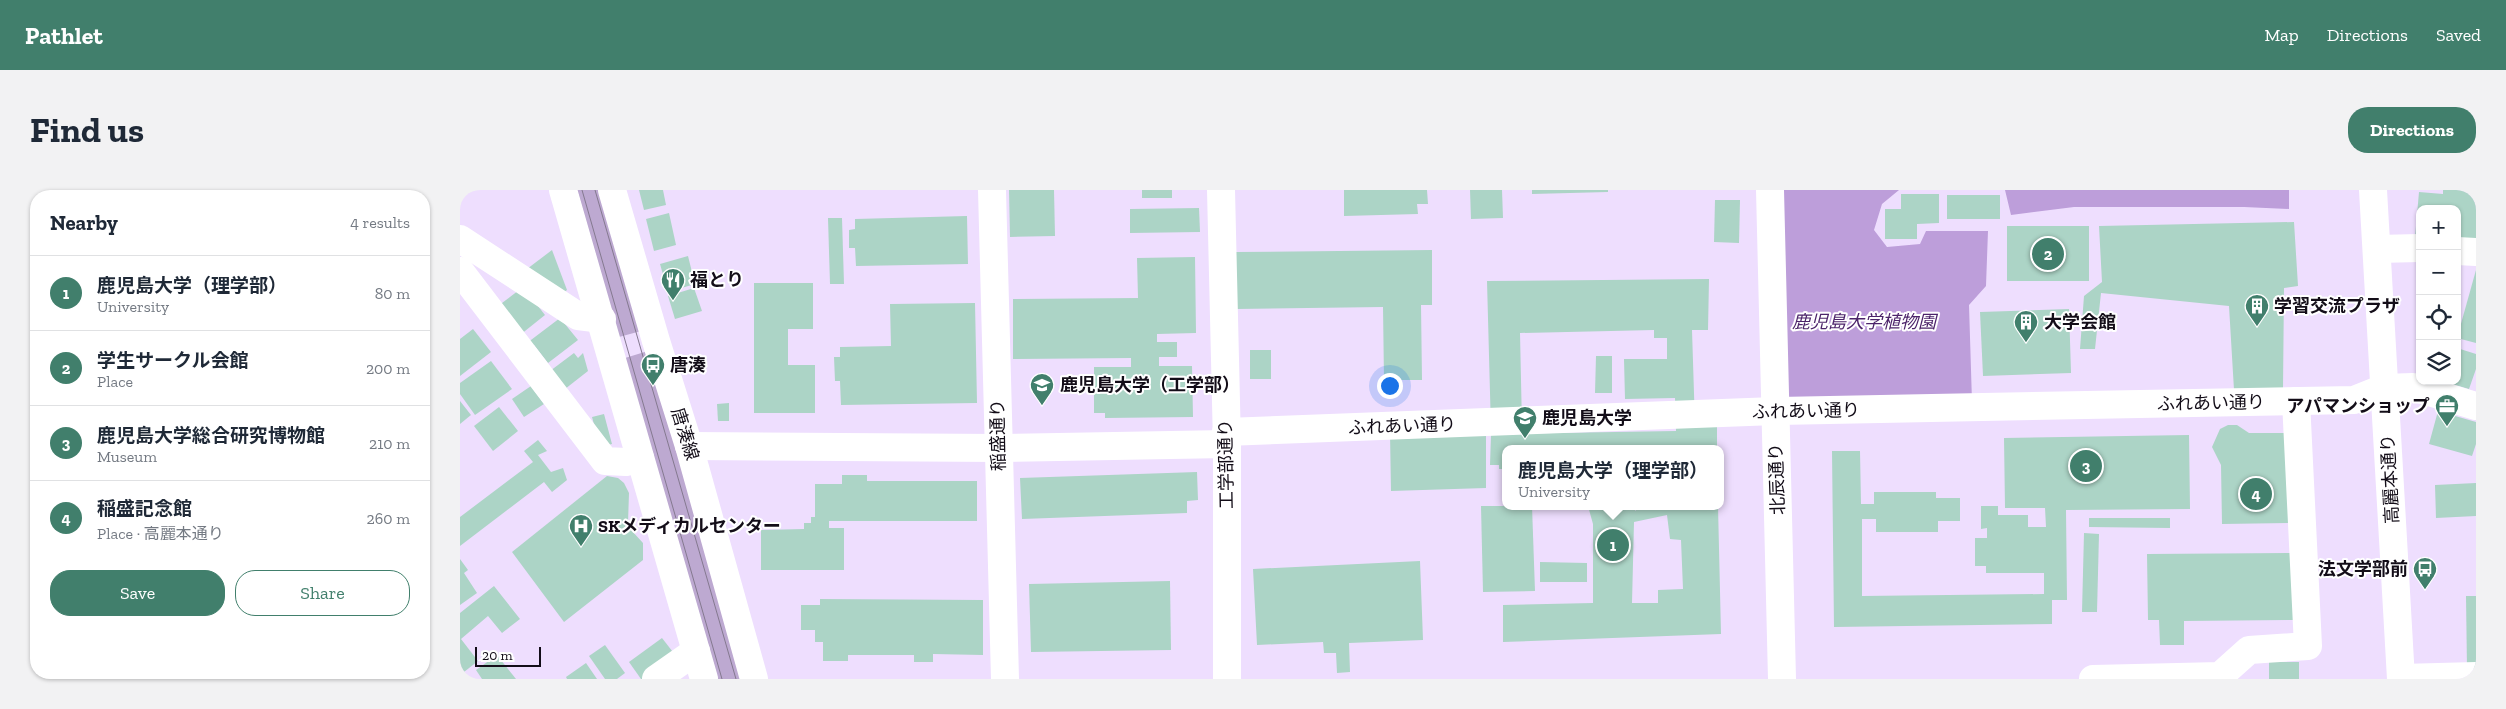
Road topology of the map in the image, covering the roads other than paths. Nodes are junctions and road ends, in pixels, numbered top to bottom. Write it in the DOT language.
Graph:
graph roads {
  1 [pos="564,190"];
  2 [pos="612,190"];
  3 [pos="992,190"];
  4 [pos="1220,190"];
  5 [pos="1770,190"];
  6 [pos="2373,190"];
  7 [pos="460,239"];
  8 [pos="2416,248"];
  9 [pos="2377,249"];
  10 [pos="2461,251"];
  11 [pos="2476,252"];
  12 [pos="460,271"];
  13 [pos="602,319"];
  14 [pos="2384,388"];
  15 [pos="2296,401"];
  16 [pos="2476,406"];
  17 [pos="1775,411"];
  18 [pos="1227,438"];
  19 [pos="689,446"];
  20 [pos="998,448"];
  21 [pos="640,458"];
  22 [pos="696,651"];
  23 [pos="2476,676"];
  24 [pos="656,679"];
  25 [pos="704,679"];
  26 [pos="754,679"];
  27 [pos="1005,679"];
  28 [pos="1227,679"];
  29 [pos="1782,679"];
  30 [pos="2092,679"];
  31 [pos="2401,679"];
  1 -- 13 [label="street"];
  2 -- 19 [label="street, 唐湊線"];
  3 -- 20 [label="street, 稲盛通り"];
  4 -- 18 [label="street, 工学部通り"];
  5 -- 17 [label="street, 北辰通り"];
  6 -- 9 [label="street, 高麗本通り"];
  7 -- 13 [label="street"];
  8 -- 9 [label="street"];
  9 -- 14 [label="street, 高麗本通り"];
  10 -- 11 [label="street"];
  12 -- 21 [label="street"];
  13 -- 21 [label="street"];
  14 -- 15 [label="street, ふれあい通り"];
  14 -- 16 [label="street, ふれあい通り"];
  14 -- 31 [label="street, 高麗本通り"];
  15 -- 17 [label="street, ふれあい通り"];
  15 -- 30 [label="street"];
  17 -- 18 [label="street, ふれあい通り"];
  17 -- 29 [label="street, 北辰通り"];
  18 -- 20 [label="street, ふれあい通り"];
  18 -- 28 [label="street, 工学部通り"];
  19 -- 20 [label="street, ふれあい通り"];
  19 -- 26 [label="street, 唐湊線"];
  20 -- 27 [label="street, 稲盛通り"];
  21 -- 22 [label="street"];
  22 -- 24 [label="street"];
  22 -- 25 [label="street"];
  23 -- 31 [label="street"];
}
